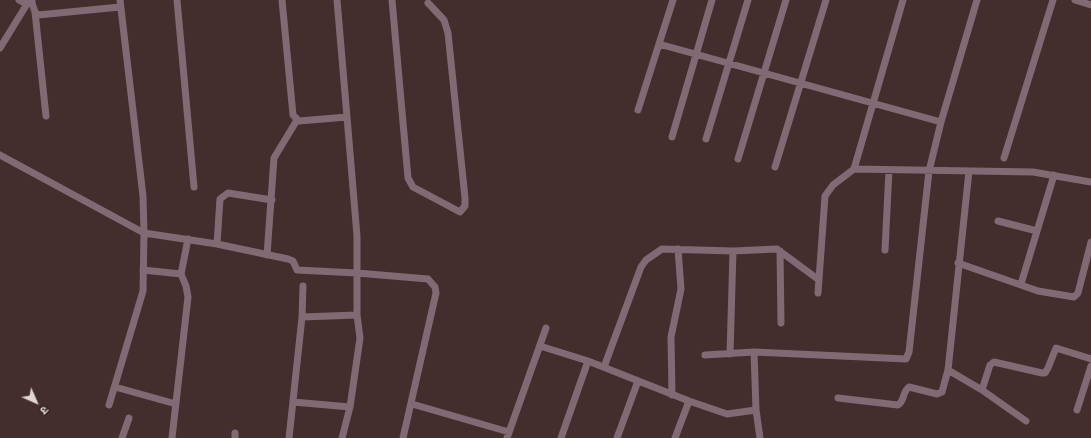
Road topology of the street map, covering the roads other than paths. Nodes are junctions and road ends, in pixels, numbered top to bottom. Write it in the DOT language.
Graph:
graph roads {
  1 [pos="19,0"];
  2 [pos="177,0"];
  3 [pos="282,0"];
  4 [pos="337,0"];
  5 [pos="392,0"];
  6 [pos="674,0"];
  7 [pos="712,0"];
  8 [pos="748,0"];
  9 [pos="786,0"];
  10 [pos="826,0"];
  11 [pos="903,0"];
  12 [pos="977,0"];
  13 [pos="1053,0"];
  14 [pos="1075,0"];
  15 [pos="426,1"];
  16 [pos="30,2"];
  17 [pos="120,4"];
  18 [pos="1091,5"];
  19 [pos="35,12"];
  20 [pos="659,44"];
  21 [pos="0,48"];
  22 [pos="697,53"];
  23 [pos="730,62"];
  24 [pos="766,72"];
  25 [pos="800,82"];
  26 [pos="873,102"];
  27 [pos="638,110"];
  28 [pos="46,116"];
  29 [pos="347,117"];
  30 [pos="297,120"];
  31 [pos="941,122"];
  32 [pos="672,136"];
  33 [pos="706,139"];
  34 [pos="0,155"];
  35 [pos="738,158"];
  36 [pos="1004,158"];
  37 [pos="775,167"];
  38 [pos="854,169"];
  39 [pos="889,170"];
  40 [pos="929,170"];
  41 [pos="969,171"];
  42 [pos="1054,175"];
  43 [pos="1091,182"];
  44 [pos="194,187"];
  45 [pos="272,200"];
  46 [pos="998,221"];
  47 [pos="1036,231"];
  48 [pos="144,233"];
  49 [pos="188,239"];
  50 [pos="1091,242"];
  51 [pos="218,244"];
  52 [pos="678,249"];
  53 [pos="885,250"];
  54 [pos="733,251"];
  55 [pos="780,251"];
  56 [pos="267,255"];
  57 [pos="958,263"];
  58 [pos="143,270"];
  59 [pos="357,273"];
  60 [pos="181,274"];
  61 [pos="819,280"];
  62 [pos="1021,284"];
  63 [pos="304,286"];
  64 [pos="818,293"];
  65 [pos="356,315"];
  66 [pos="302,317"];
  67 [pos="780,322"];
  68 [pos="546,328"];
  69 [pos="540,346"];
  70 [pos="754,352"];
  71 [pos="730,354"];
  72 [pos="705,355"];
  73 [pos="1091,359"];
  74 [pos="588,361"];
  75 [pos="1091,366"];
  76 [pos="604,367"];
  77 [pos="948,370"];
  78 [pos="638,382"];
  79 [pos="115,386"];
  80 [pos="982,390"];
  81 [pos="672,395"];
  82 [pos="838,398"];
  83 [pos="689,401"];
  84 [pos="293,402"];
  85 [pos="176,404"];
  86 [pos="412,404"];
  87 [pos="109,405"];
  88 [pos="350,407"];
  89 [pos="756,410"];
  90 [pos="1077,410"];
  91 [pos="129,418"];
  92 [pos="1026,421"];
  93 [pos="508,435"];
  94 [pos="122,438"];
  95 [pos="172,438"];
  96 [pos="289,438"];
  97 [pos="342,438"];
  98 [pos="403,438"];
  99 [pos="561,438"];
  100 [pos="617,438"];
  101 [pos="675,438"];
  102 [pos="760,438"];
  1 -- 16 [label="street"];
  2 -- 44 [label="street"];
  3 -- 30 [label="street"];
  4 -- 29 [label="street"];
  5 -- 15 [label="street"];
  6 -- 20 [label="street"];
  7 -- 22 [label="street"];
  8 -- 23 [label="street"];
  9 -- 24 [label="street"];
  10 -- 25 [label="street"];
  11 -- 26 [label="street"];
  12 -- 31 [label="street"];
  13 -- 36 [label="street"];
  14 -- 18 [label="street"];
  16 -- 19 [label="street"];
  16 -- 21 [label="street"];
  17 -- 19 [label="street"];
  17 -- 48 [label="street"];
  19 -- 28 [label="street"];
  20 -- 22 [label="street"];
  20 -- 27 [label="street"];
  22 -- 23 [label="street"];
  22 -- 32 [label="street"];
  23 -- 24 [label="street"];
  23 -- 33 [label="street"];
  24 -- 25 [label="street"];
  24 -- 35 [label="street"];
  25 -- 26 [label="street"];
  25 -- 37 [label="street"];
  26 -- 31 [label="street"];
  26 -- 38 [label="street"];
  29 -- 30 [label="street"];
  29 -- 59 [label="street"];
  30 -- 45 [label="street"];
  31 -- 40 [label="street"];
  34 -- 48 [label="street"];
  38 -- 39 [label="street"];
  38 -- 61 [label="street"];
  39 -- 40 [label="street"];
  39 -- 53 [label="street"];
  40 -- 41 [label="street"];
  40 -- 70 [label="street"];
  41 -- 42 [label="street"];
  41 -- 57 [label="street"];
  42 -- 43 [label="street"];
  42 -- 47 [label="street"];
  45 -- 51 [label="street"];
  45 -- 56 [label="street"];
  46 -- 47 [label="street"];
  47 -- 62 [label="street"];
  48 -- 49 [label="street"];
  48 -- 58 [label="street"];
  49 -- 51 [label="street"];
  49 -- 60 [label="street"];
  50 -- 62 [label="street"];
  51 -- 56 [label="street"];
  52 -- 54 [label="street"];
  52 -- 76 [label="street"];
  52 -- 81 [label="street"];
  54 -- 55 [label="street"];
  54 -- 71 [label="street"];
  55 -- 61 [label="street"];
  55 -- 67 [label="street"];
  56 -- 59 [label="street"];
  57 -- 62 [label="street"];
  57 -- 77 [label="street"];
  58 -- 60 [label="street"];
  58 -- 79 [label="street"];
  59 -- 65 [label="street"];
  59 -- 86 [label="street"];
  60 -- 85 [label="street"];
  61 -- 64 [label="street"];
  63 -- 66 [label="street"];
  65 -- 66 [label="street"];
  65 -- 88 [label="street"];
  66 -- 84 [label="street"];
  68 -- 69 [label="street"];
  69 -- 74 [label="street"];
  69 -- 93 [label="street"];
  70 -- 71 [label="street"];
  70 -- 89 [label="street"];
  71 -- 72 [label="street"];
  73 -- 80 [label="street"];
  74 -- 76 [label="street"];
  74 -- 99 [label="street"];
  75 -- 90 [label="street"];
  76 -- 78 [label="street"];
  77 -- 80 [label="street"];
  77 -- 82 [label="street"];
  78 -- 81 [label="street"];
  78 -- 100 [label="street"];
  79 -- 85 [label="street"];
  79 -- 87 [label="street"];
  80 -- 92 [label="street"];
  81 -- 83 [label="street"];
  83 -- 89 [label="street"];
  83 -- 101 [label="street"];
  84 -- 88 [label="street"];
  84 -- 96 [label="street"];
  85 -- 95 [label="street"];
  86 -- 93 [label="street"];
  86 -- 98 [label="street"];
  88 -- 97 [label="street"];
  89 -- 102 [label="street"];
  91 -- 94 [label="street"];
}
